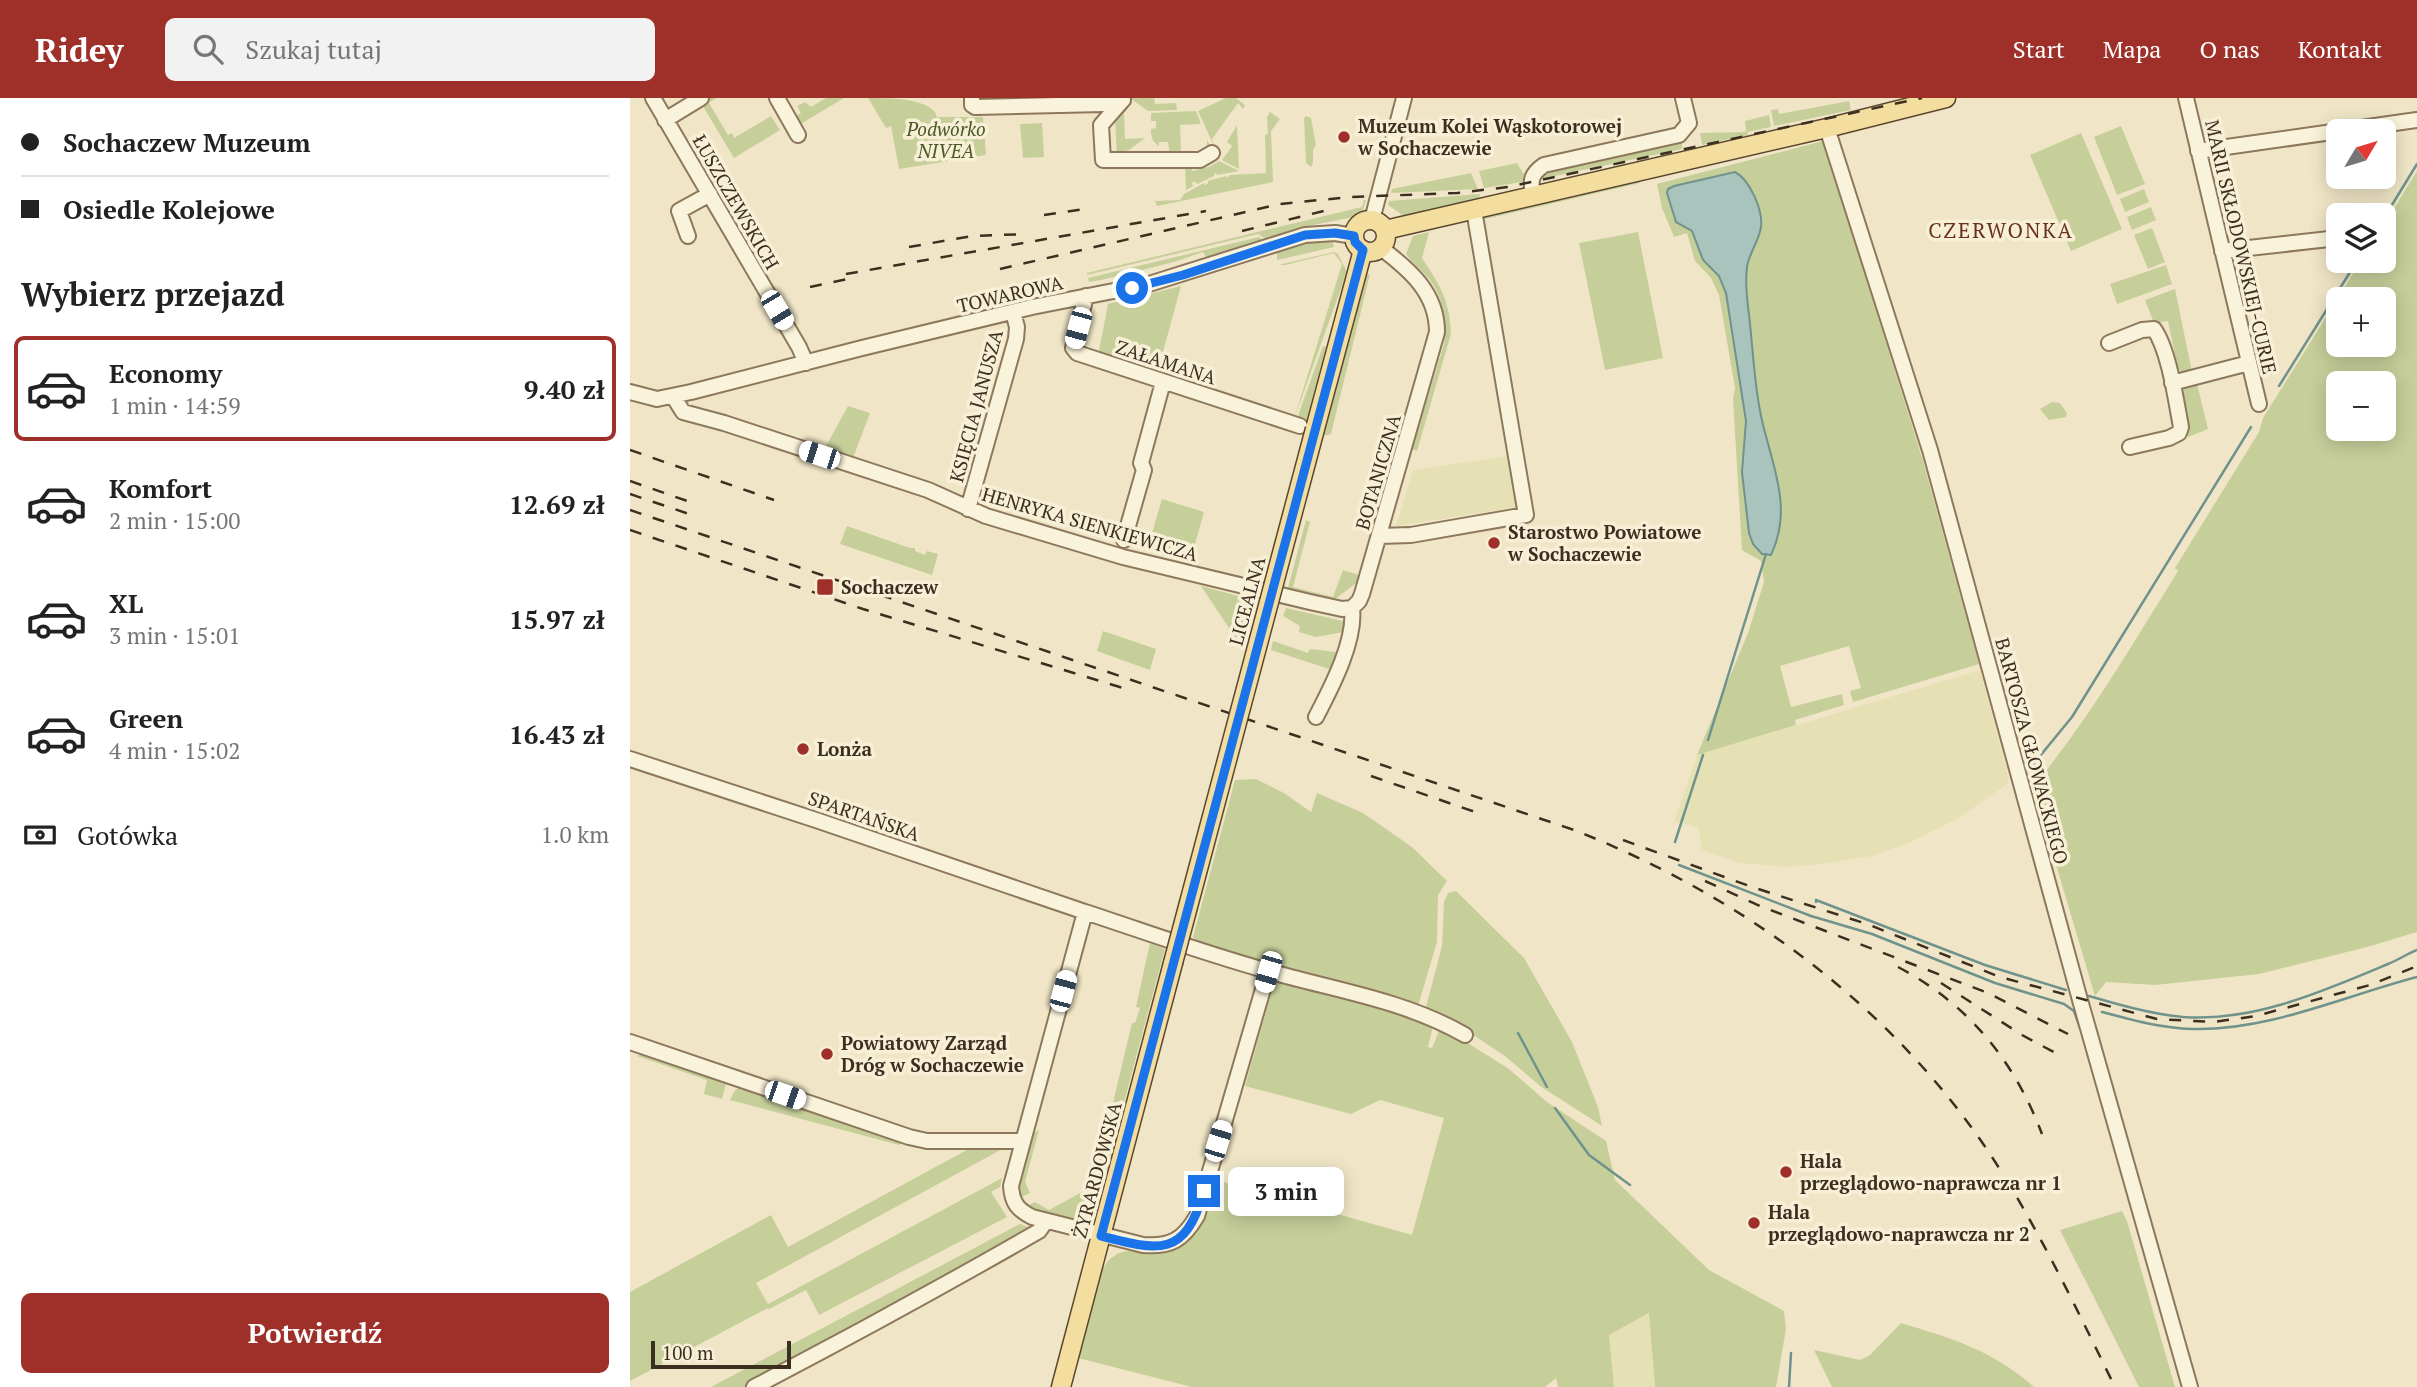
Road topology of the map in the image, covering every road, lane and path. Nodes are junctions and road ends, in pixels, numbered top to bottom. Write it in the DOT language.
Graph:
graph roads {
  1 [pos="653,98"];
  2 [pos="701,98"];
  3 [pos="777,98"];
  4 [pos="972,98"];
  5 [pos="1404,98"];
  6 [pos="1683,98"];
  7 [pos="1946,98"];
  8 [pos="2186,98"];
  9 [pos="1124,99"];
  10 [pos="1094,104"];
  11 [pos="1900,104"];
  12 [pos="665,120"];
  13 [pos="2417,120"];
  14 [pos="1101,125"];
  15 [pos="1827,128"];
  16 [pos="798,135"];
  17 [pos="2198,150"];
  18 [pos="1212,153"];
  19 [pos="710,194"];
  20 [pos="1533,195"];
  21 [pos="1474,209"];
  22 [pos="1378,225"];
  23 [pos="688,236"];
  24 [pos="2326,239"];
  25 [pos="1359,243"];
  26 [pos="1381,248"];
  27 [pos="2222,251"];
  28 [pos="1086,296"];
  29 [pos="1013,312"];
  30 [pos="2109,343"];
  31 [pos="806,363"];
  32 [pos="2249,363"];
  33 [pos="1163,382"];
  34 [pos="2172,383"];
  35 [pos="630,392"];
  36 [pos="673,396"];
  37 [pos="2259,404"];
  38 [pos="1308,431"];
  39 [pos="2130,447"];
  40 [pos="968,509"];
  41 [pos="1379,536"];
  42 [pos="1124,540"];
  43 [pos="1267,592"];
  44 [pos="1352,608"];
  45 [pos="1316,717"];
  46 [pos="630,759"];
  47 [pos="1085,912"];
  48 [pos="1173,963"];
  49 [pos="1268,972"];
  50 [pos="1465,1035"];
  51 [pos="630,1042"];
  52 [pos="1022,1141"];
  53 [pos="1046,1221"];
  54 [pos="1101,1236"];
  55 [pos="754,1387"];
  56 [pos="1061,1387"];
  57 [pos="2190,1387"];
  1 -- 12 [label="street, ŁUSZCZEWSKICH"];
  2 -- 12 [label="street"];
  3 -- 16 [label="street"];
  4 -- 10 [label="street"];
  5 -- 22 [label="street"];
  6 -- 20 [label="street"];
  7 -- 11 [label="main road"];
  8 -- 17 [label="street, MARII SKŁODOWSKIEJ-CURIE"];
  9 -- 10 [label="street"];
  9 -- 14 [label="street"];
  10 -- 14 [label="street"];
  11 -- 15 [label="main road"];
  12 -- 19 [label="street, ŁUSZCZEWSKICH"];
  13 -- 17 [label="street"];
  14 -- 18 [label="street"];
  15 -- 20 [label="main road"];
  15 -- 57 [label="street, BARTOSZA GŁOWACKIEGO"];
  17 -- 27 [label="street, MARII SKŁODOWSKIEJ-CURIE"];
  19 -- 23 [label="street"];
  19 -- 31 [label="street, ŁUSZCZEWSKICH"];
  20 -- 21 [label="main road"];
  21 -- 22 [label="main road"];
  21 -- 41 [label="street"];
  22 -- 25 [label="main road"];
  22 -- 26 [label="main road"];
  24 -- 27 [label="street"];
  25 -- 26 [label="main road"];
  25 -- 28 [label="street, TOWAROWA"];
  25 -- 38 [label="main road, LICEALNA"];
  26 -- 41 [label="street, BOTANICZNA"];
  27 -- 32 [label="street, MARII SKŁODOWSKIEJ-CURIE"];
  28 -- 29 [label="street, TOWAROWA"];
  28 -- 33 [label="street, ZAŁAMANA"];
  29 -- 31 [label="street, TOWAROWA"];
  29 -- 40 [label="street, KSIĘCIA JANUSZA"];
  30 -- 34 [label="street"];
  31 -- 36 [label="street, TOWAROWA"];
  32 -- 34 [label="street"];
  32 -- 37 [label="street, MARII SKŁODOWSKIEJ-CURIE"];
  33 -- 38 [label="street, ZAŁAMANA"];
  33 -- 42 [label="street"];
  34 -- 39 [label="street"];
  35 -- 36 [label="street"];
  36 -- 40 [label="street, HENRYKA SIENKIEWICZA"];
  38 -- 43 [label="street, LICEALNA"];
  38 -- 48 [label="main road, LICEALNA, bridge"];
  40 -- 43 [label="street, HENRYKA SIENKIEWICZA"];
  41 -- 44 [label="street, BOTANICZNA"];
  43 -- 44 [label="street, HENRYKA SIENKIEWICZA"];
  44 -- 45 [label="street, BOTANICZNA"];
  46 -- 47 [label="street, SPARTAŃSKA"];
  47 -- 49 [label="street, SPARTAŃSKA"];
  47 -- 52 [label="street"];
  48 -- 54 [label="main road, ŻYRARDOWSKA"];
  49 -- 50 [label="street, SPARTAŃSKA"];
  49 -- 54 [label="street"];
  51 -- 52 [label="street"];
  52 -- 53 [label="street"];
  53 -- 54 [label="street"];
  53 -- 55 [label="street"];
  54 -- 56 [label="main road, ŻYRARDOWSKA"];
}
